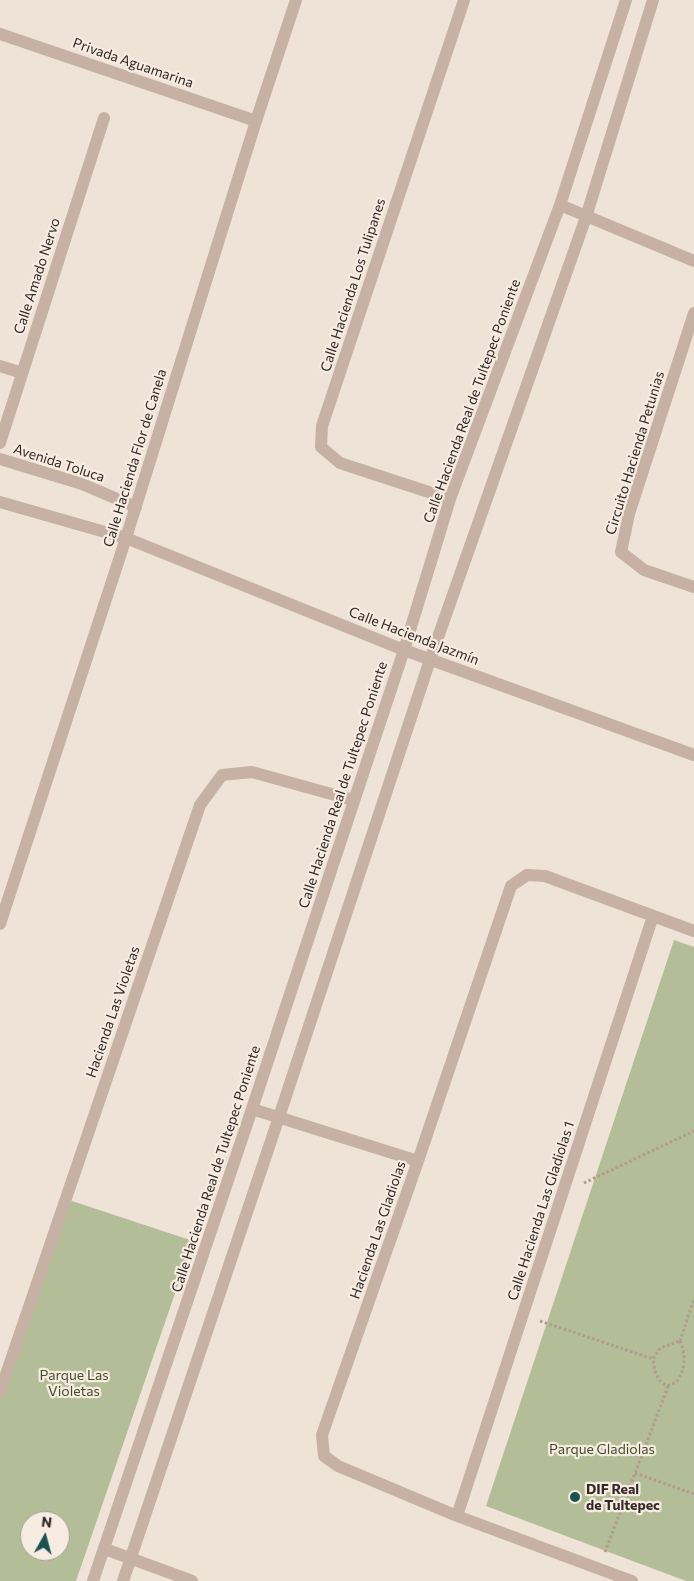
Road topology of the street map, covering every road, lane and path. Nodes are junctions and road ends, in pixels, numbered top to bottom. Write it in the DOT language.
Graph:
graph roads {
  1 [pos="296,0"];
  2 [pos="464,0"];
  3 [pos="626,0"];
  4 [pos="653,0"];
  5 [pos="0,34"];
  6 [pos="104,118"];
  7 [pos="256,121"];
  8 [pos="560,205"];
  9 [pos="586,216"];
  10 [pos="694,261"];
  11 [pos="694,313"];
  12 [pos="0,366"];
  13 [pos="22,373"];
  14 [pos="0,443"];
  15 [pos="0,459"];
  16 [pos="450,499"];
  17 [pos="0,502"];
  18 [pos="136,507"];
  19 [pos="126,538"];
  20 [pos="694,587"];
  21 [pos="404,650"];
  22 [pos="430,660"];
  23 [pos="694,755"];
  24 [pos="353,800"];
  25 [pos="653,916"];
  26 [pos="0,924"];
  27 [pos="694,931"];
  28 [pos="252,1109"];
  29 [pos="279,1117"];
  30 [pos="694,1131"];
  31 [pos="418,1161"];
  32 [pos="562,1193"];
  33 [pos="694,1299"];
  34 [pos="522,1315"];
  35 [pos="680,1341"];
  36 [pos="689,1349"];
  37 [pos="653,1359"];
  38 [pos="669,1384"];
  39 [pos="680,1384"];
  40 [pos="0,1392"];
  41 [pos="635,1473"];
  42 [pos="694,1494"];
  43 [pos="456,1516"];
  44 [pos="105,1549"];
  45 [pos="132,1559"];
  46 [pos="599,1569"];
  47 [pos="93,1581"];
  48 [pos="123,1581"];
  49 [pos="192,1581"];
  50 [pos="632,1581"];
  1 -- 7 [label="street, Calle Hacienda Flor de Canela"];
  2 -- 16 [label="street, Calle Hacienda Los Tulipanes"];
  3 -- 8 [label="street, Calle Hacienda Real de Tultepec Poniente"];
  4 -- 9 [label="street"];
  5 -- 7 [label="street, Privada Aguamarina"];
  6 -- 13 [label="street, Calle Amado Nervo"];
  7 -- 18 [label="street, Calle Hacienda Flor de Canela"];
  8 -- 9 [label="street"];
  8 -- 16 [label="street, Calle Hacienda Real de Tultepec Poniente"];
  9 -- 10 [label="street"];
  9 -- 22 [label="street"];
  11 -- 20 [label="street, Circuito Hacienda Petunias"];
  12 -- 13 [label="street"];
  13 -- 14 [label="street, Calle Amado Nervo"];
  15 -- 18 [label="street, Avenida Toluca"];
  16 -- 21 [label="street, Calle Hacienda Real de Tultepec Poniente"];
  17 -- 19 [label="street"];
  18 -- 19 [label="street, Calle Hacienda Flor de Canela"];
  19 -- 21 [label="street, Calle Hacienda Jazmín"];
  19 -- 26 [label="street, Calle Hacienda Flor de Canela"];
  21 -- 22 [label="street, Calle Hacienda Jazmín"];
  21 -- 24 [label="street, Calle Hacienda Real de Tultepec Poniente"];
  22 -- 23 [label="street, Calle Hacienda Jazmín"];
  22 -- 29 [label="street"];
  24 -- 28 [label="street, Calle Hacienda Real de Tultepec Poniente"];
  24 -- 40 [label="street, Hacienda Las Violetas"];
  25 -- 27 [label="street, Hacienda Las Gladiolas"];
  25 -- 31 [label="street, Hacienda Las Gladiolas"];
  25 -- 32 [label="street, Calle Hacienda Las Gladiolas 1"];
  28 -- 29 [label="street"];
  28 -- 44 [label="street, Calle Hacienda Real de Tultepec Poniente"];
  29 -- 31 [label="street"];
  29 -- 45 [label="street"];
  30 -- 32 [label="path"];
  31 -- 43 [label="street, Hacienda Las Gladiolas"];
  32 -- 34 [label="street, Calle Hacienda Las Gladiolas 1"];
  33 -- 35 [label="path"];
  34 -- 37 [label="path"];
  34 -- 43 [label="street, Calle Hacienda Las Gladiolas 1"];
  35 -- 36 [label="path"];
  35 -- 37 [label="path"];
  37 -- 38 [label="path"];
  38 -- 39 [label="path"];
  38 -- 41 [label="path"];
  41 -- 42 [label="path"];
  41 -- 46 [label="path"];
  43 -- 46 [label="street, Hacienda Las Gladiolas"];
  44 -- 45 [label="street"];
  44 -- 47 [label="street, Calle Hacienda Real de Tultepec Poniente"];
  45 -- 48 [label="street"];
  45 -- 49 [label="street"];
  46 -- 50 [label="street, Hacienda Las Gladiolas"];
}
